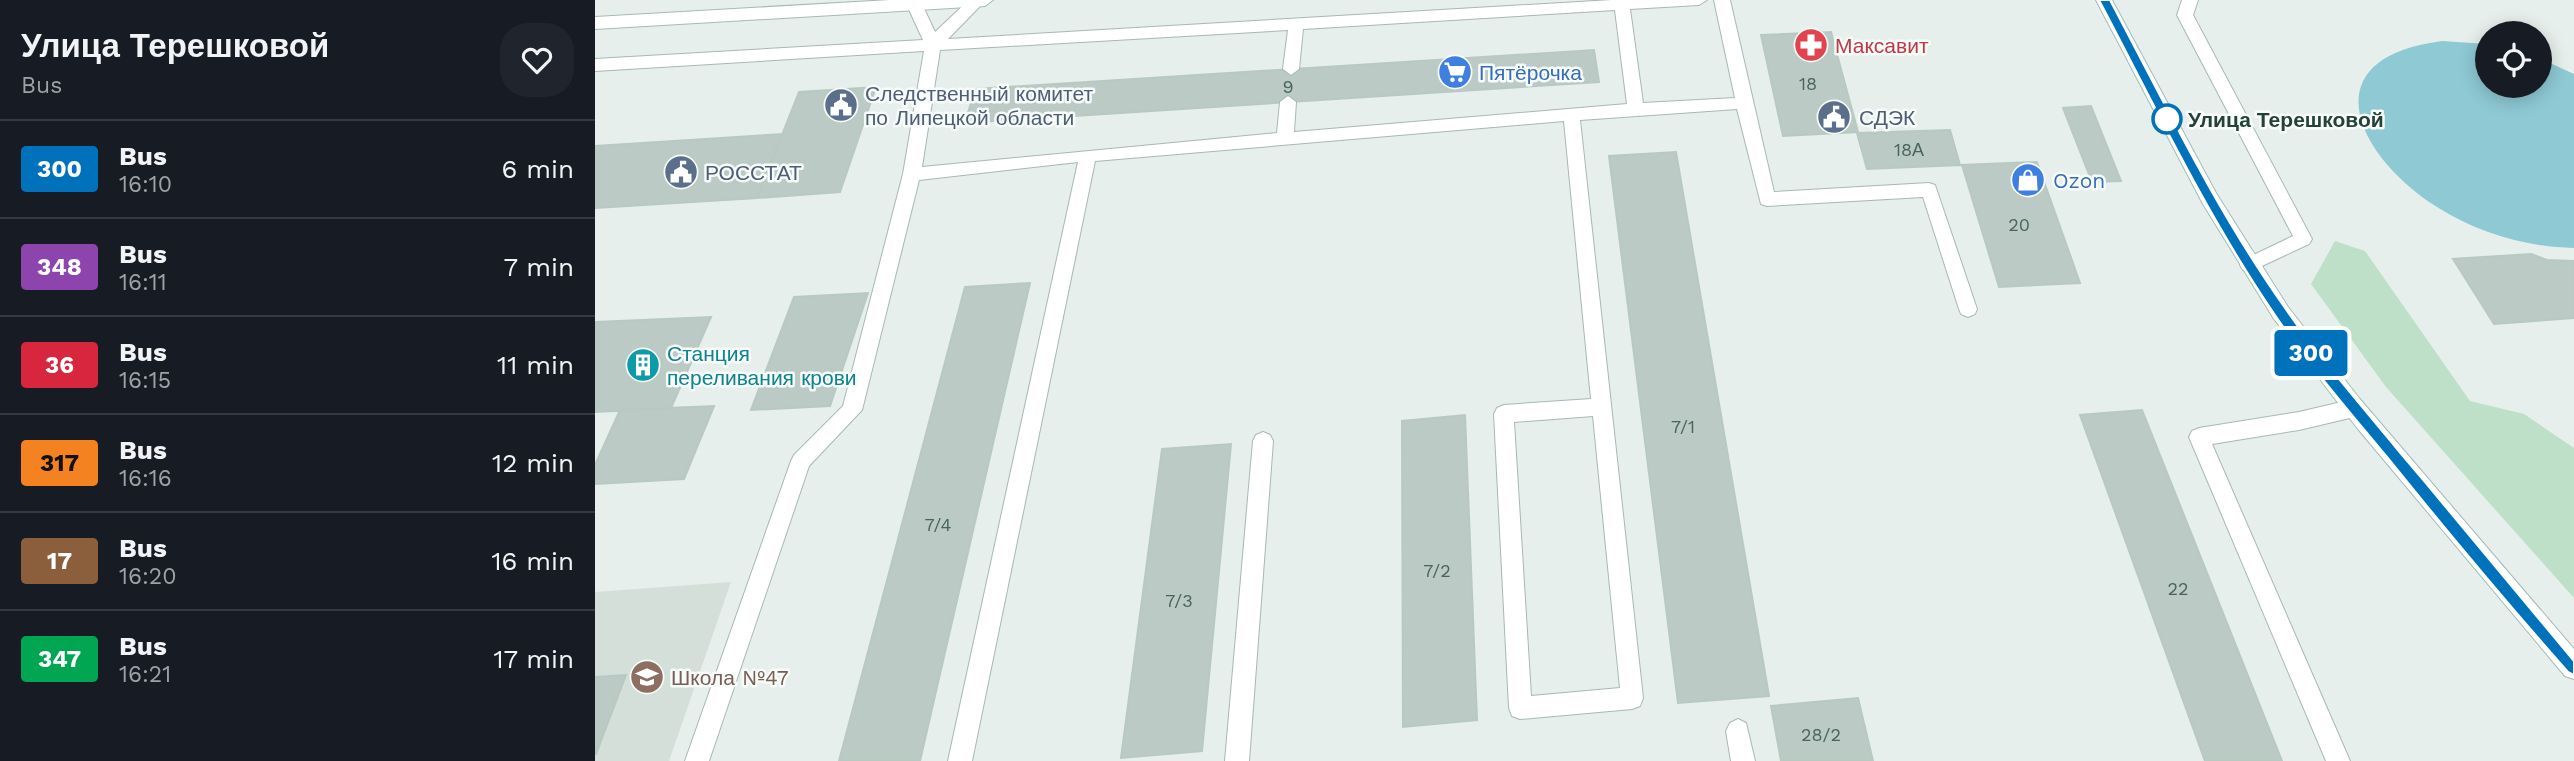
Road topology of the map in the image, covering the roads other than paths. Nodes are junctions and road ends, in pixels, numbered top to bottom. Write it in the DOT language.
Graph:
graph roads {
  1 [pos="978,0"];
  2 [pos="985,0"];
  3 [pos="1699,0"];
  4 [pos="1722,0"];
  5 [pos="2104,0"];
  6 [pos="2190,0"];
  7 [pos="1658,1"];
  8 [pos="914,3"];
  9 [pos="1622,4"];
  10 [pos="595,23"];
  11 [pos="1296,23"];
  12 [pos="933,44"];
  13 [pos="595,65"];
  14 [pos="1291,69"];
  15 [pos="1288,102"];
  16 [pos="1744,103"];
  17 [pos="1636,109"];
  18 [pos="1571,113"];
  19 [pos="1285,138"];
  20 [pos="1087,155"];
  21 [pos="912,174"];
  22 [pos="2249,265"];
  23 [pos="1968,309"];
  24 [pos="1602,407"];
  25 [pos="2354,408"];
  26 [pos="1263,441"];
  27 [pos="2574,667"];
  28 [pos="1738,731"];
  29 [pos="698,761"];
  30 [pos="960,761"];
  31 [pos="1237,761"];
  32 [pos="1743,761"];
  33 [pos="2338,761"];
  1 -- 2 [label="main road"];
  1 -- 8 [label="main road"];
  1 -- 12 [label="lane"];
  3 -- 7 [label="lane"];
  4 -- 16 [label="lane"];
  5 -- 22 [label="main road"];
  6 -- 22 [label="lane"];
  7 -- 9 [label="lane"];
  8 -- 10 [label="main road"];
  8 -- 12 [label="lane"];
  9 -- 11 [label="lane"];
  9 -- 17 [label="lane"];
  11 -- 12 [label="lane"];
  11 -- 14 [label="lane"];
  12 -- 13 [label="lane"];
  12 -- 21 [label="lane"];
  15 -- 19 [label="lane"];
  16 -- 17 [label="lane"];
  16 -- 23 [label="lane"];
  17 -- 18 [label="lane"];
  18 -- 19 [label="lane"];
  18 -- 24 [label="lane"];
  19 -- 20 [label="lane"];
  20 -- 21 [label="lane"];
  20 -- 30 [label="lane"];
  21 -- 29 [label="lane"];
  22 -- 25 [label="main road"];
  24 -- 24 [label="lane"];
  25 -- 27 [label="main road"];
  25 -- 33 [label="lane"];
  26 -- 31 [label="lane"];
  28 -- 32 [label="lane"];
}
